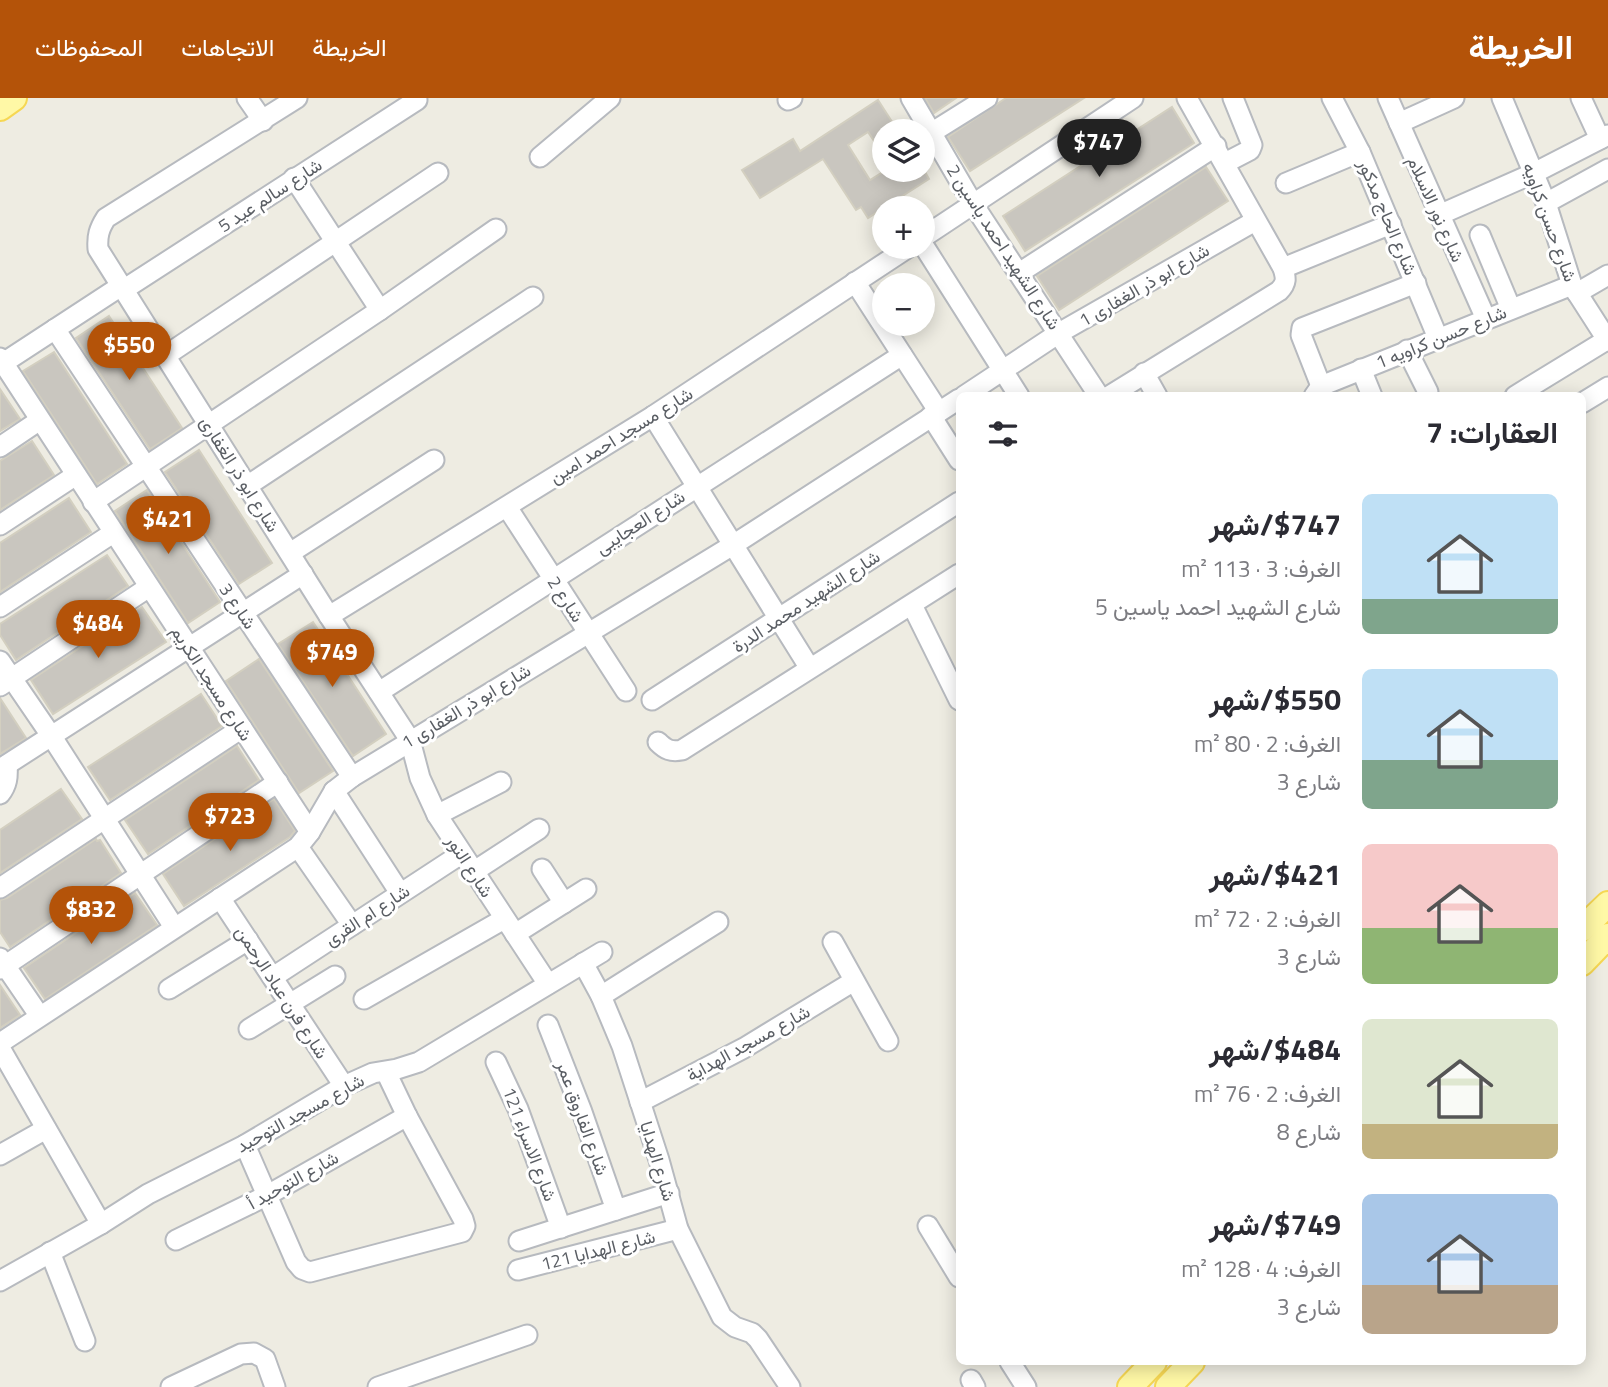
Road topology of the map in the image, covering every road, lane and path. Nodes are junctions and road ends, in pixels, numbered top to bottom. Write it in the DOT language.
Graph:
graph roads {
  1 [pos="14,98"];
  2 [pos="247,98"];
  3 [pos="297,98"];
  4 [pos="610,98"];
  5 [pos="911,98"];
  6 [pos="987,98"];
  7 [pos="1133,98"];
  8 [pos="1187,98"];
  9 [pos="1233,98"];
  10 [pos="1332,98"];
  11 [pos="1388,98"];
  12 [pos="1454,98"];
  13 [pos="1502,98"];
  14 [pos="1581,98"];
  15 [pos="417,100"];
  16 [pos="0,108"];
  17 [pos="923,119"];
  18 [pos="263,121"];
  19 [pos="1398,123"];
  20 [pos="935,130"];
  21 [pos="1604,137"];
  22 [pos="935,140"];
  23 [pos="1360,152"];
  24 [pos="1221,155"];
  25 [pos="540,157"];
  26 [pos="1608,169"];
  27 [pos="438,173"];
  28 [pos="1534,173"];
  29 [pos="295,178"];
  30 [pos="1286,183"];
  31 [pos="973,204"];
  32 [pos="1546,204"];
  33 [pos="1439,215"];
  34 [pos="1255,221"];
  35 [pos="1391,224"];
  36 [pos="496,229"];
  37 [pos="935,229"];
  38 [pos="1480,235"];
  39 [pos="336,242"];
  40 [pos="890,259"];
  41 [pos="932,259"];
  42 [pos="1283,268"];
  43 [pos="1019,273"];
  44 [pos="1608,275"];
  45 [pos="855,282"];
  46 [pos="1416,283"];
  47 [pos="122,288"];
  48 [pos="1575,289"];
  49 [pos="533,297"];
  50 [pos="1511,309"];
  51 [pos="380,310"];
  52 [pos="1486,319"];
  53 [pos="55,329"];
  54 [pos="1059,333"];
  55 [pos="1438,338"];
  56 [pos="1608,340"];
  57 [pos="1407,350"];
  58 [pos="902,355"];
  59 [pos="165,356"];
  60 [pos="1,362"];
  61 [pos="1361,369"];
  62 [pos="1003,371"];
  63 [pos="1144,373"];
  64 [pos="1608,387"];
  65 [pos="1324,390"];
  66 [pos="970,392"];
  67 [pos="1016,392"];
  68 [pos="1096,392"];
  69 [pos="1115,392"];
  70 [pos="1155,392"];
  71 [pos="1370,392"];
  72 [pos="1428,392"];
  73 [pos="1522,392"];
  74 [pos="956,401"];
  75 [pos="1586,401"];
  76 [pos="935,414"];
  77 [pos="653,416"];
  78 [pos="40,420"];
  79 [pos="208,424"];
  80 [pos="0,447"];
  81 [pos="956,454"];
  82 [pos="435,460"];
  83 [pos="146,466"];
  84 [pos="76,475"];
  85 [pos="247,486"];
  86 [pos="696,486"];
  87 [pos="93,502"];
  88 [pos="956,504"];
  89 [pos="507,507"];
  90 [pos="0,525"];
  91 [pos="113,533"];
  92 [pos="733,545"];
  93 [pos="290,553"];
  94 [pos="303,574"];
  95 [pos="956,576"];
  96 [pos="553,579"];
  97 [pos="149,587"];
  98 [pos="912,605"];
  99 [pos="0,607"];
  100 [pos="243,613"];
  101 [pos="329,616"];
  102 [pos="779,618"];
  103 [pos="588,633"];
  104 [pos="189,647"];
  105 [pos="0,661"];
  106 [pos="809,667"];
  107 [pos="6,682"];
  108 [pos="626,691"];
  109 [pos="379,692"];
  110 [pos="956,694"];
  111 [pos="652,700"];
  112 [pos="242,727"];
  113 [pos="52,737"];
  114 [pos="410,740"];
  115 [pos="658,742"];
  116 [pos="3,767"];
  117 [pos="352,777"];
  118 [pos="278,782"];
  119 [pos="501,782"];
  120 [pos="334,791"];
  121 [pos="0,794"];
  122 [pos="437,815"];
  123 [pos="104,819"];
  124 [pos="539,829"];
  125 [pos="304,839"];
  126 [pos="461,853"];
  127 [pos="542,869"];
  128 [pos="473,872"];
  129 [pos="140,874"];
  130 [pos="0,888"];
  131 [pos="586,890"];
  132 [pos="400,893"];
  133 [pos="220,898"];
  134 [pos="564,903"];
  135 [pos="1608,904"];
  136 [pos="718,922"];
  137 [pos="352,925"];
  138 [pos="1586,925"];
  139 [pos="510,926"];
  140 [pos="174,928"];
  141 [pos="1608,936"];
  142 [pos="248,940"];
  143 [pos="833,943"];
  144 [pos="602,952"];
  145 [pos="1586,959"];
  146 [pos="583,963"];
  147 [pos="2,964"];
  148 [pos="335,976"];
  149 [pos="273,977"];
  150 [pos="855,981"];
  151 [pos="548,984"];
  152 [pos="169,989"];
  153 [pos="601,996"];
  154 [pos="364,999"];
  155 [pos="290,1003"];
  156 [pos="39,1015"];
  157 [pos="548,1025"];
  158 [pos="248,1029"];
  159 [pos="888,1041"];
  160 [pos="0,1042"];
  161 [pos="0,1048"];
  162 [pos="496,1062"];
  163 [pos="386,1072"];
  164 [pos="344,1086"];
  165 [pos="640,1102"];
  166 [pos="407,1116"];
  167 [pos="46,1129"];
  168 [pos="245,1145"];
  169 [pos="0,1155"];
  170 [pos="669,1193"];
  171 [pos="266,1196"];
  172 [pos="616,1210"];
  173 [pos="101,1224"];
  174 [pos="928,1226"];
  175 [pos="561,1227"];
  176 [pos="678,1229"];
  177 [pos="176,1240"];
  178 [pos="519,1241"];
  179 [pos="50,1252"];
  180 [pos="518,1270"];
  181 [pos="956,1272"];
  182 [pos="0,1281"];
  183 [pos="527,1335"];
  184 [pos="85,1342"];
  185 [pos="1012,1365"];
  186 [pos="1151,1365"];
  187 [pos="1189,1365"];
  188 [pos="172,1387"];
  189 [pos="275,1387"];
  190 [pos="379,1387"];
  191 [pos="790,1387"];
  192 [pos="1026,1387"];
  193 [pos="1130,1387"];
  194 [pos="1168,1387"];
  1 -- 16 [label="main road"];
  2 -- 18 [label="street"];
  3 -- 18 [label="street, شارع ابو ذر الغفارى"];
  4 -- 25 [label="street"];
  5 -- 17 [label="street, شارع الشهيد احمد ياسين 2"];
  6 -- 20 [label="street"];
  7 -- 31 [label="street"];
  8 -- 24 [label="street"];
  9 -- 24 [label="street"];
  10 -- 23 [label="street, شارع الحاج مدكور"];
  11 -- 19 [label="street, شارع نور الاسلام"];
  12 -- 19 [label="street"];
  13 -- 28 [label="street, شارع حسن كراويه"];
  14 -- 21 [label="street"];
  15 -- 29 [label="street, شارع سالم عيد 5"];
  18 -- 47 [label="street, شارع ابو ذر الغفارى"];
  19 -- 33 [label="street, شارع نور الاسلام"];
  21 -- 28 [label="street"];
  22 -- 31 [label="street, شارع الشهيد احمد ياسين 2"];
  23 -- 30 [label="street"];
  23 -- 35 [label="street, شارع الحاج مدكور"];
  24 -- 34 [label="street"];
  24 -- 43 [label="street"];
  26 -- 32 [label="street"];
  27 -- 39 [label="street"];
  28 -- 32 [label="street, شارع حسن كراويه"];
  28 -- 33 [label="street"];
  29 -- 39 [label="street"];
  29 -- 47 [label="street, شارع سالم عيد 5"];
  31 -- 37 [label="street"];
  31 -- 43 [label="street, شارع الشهيد احمد ياسين 2"];
  32 -- 48 [label="street, شارع حسن كراويه"];
  33 -- 52 [label="street, شارع نور الاسلام"];
  34 -- 42 [label="street"];
  34 -- 54 [label="street, شارع ابو ذر الغفارى 1"];
  35 -- 42 [label="street"];
  35 -- 46 [label="street, شارع الحاج مدكور"];
  36 -- 51 [label="street"];
  38 -- 50 [label="street"];
  39 -- 51 [label="street"];
  39 -- 59 [label="street"];
  40 -- 45 [label="street, شارع مسجد احمد امين"];
  41 -- 62 [label="street"];
  42 -- 63 [label="street"];
  43 -- 54 [label="street, شارع الشهيد احمد ياسين 2"];
  44 -- 48 [label="street, شارع حسن كراويه 1"];
  45 -- 58 [label="street"];
  45 -- 77 [label="street, شارع مسجد احمد امين"];
  46 -- 55 [label="street, شارع الحاج مدكور"];
  46 -- 65 [label="street"];
  47 -- 53 [label="street, شارع سالم عيد 5"];
  47 -- 59 [label="street, شارع ابو ذر الغفارى"];
  48 -- 50 [label="street, شارع حسن كراويه 1"];
  48 -- 56 [label="street, شارع حسن كراويه"];
  49 -- 85 [label="street"];
  50 -- 52 [label="street, شارع حسن كراويه 1"];
  51 -- 79 [label="street"];
  52 -- 55 [label="street, شارع حسن كراويه 1"];
  53 -- 60 [label="street, شارع سالم عيد 5"];
  53 -- 83 [label="street, شارع 3"];
  54 -- 62 [label="street, شارع ابو ذر الغفارى 1"];
  54 -- 68 [label="street, شارع الشهيد احمد ياسين 2"];
  55 -- 57 [label="street, شارع حسن كراويه 1"];
  56 -- 73 [label="street"];
  57 -- 61 [label="street, شارع حسن كراويه 1"];
  57 -- 72 [label="street"];
  58 -- 76 [label="street"];
  58 -- 86 [label="street, شارع العجايبى"];
  59 -- 79 [label="street, شارع ابو ذر الغفارى"];
  60 -- 78 [label="street, شارع مسجد الكريم"];
  61 -- 65 [label="street, شارع حسن كراويه 1"];
  61 -- 71 [label="street"];
  62 -- 66 [label="street, شارع ابو ذر الغفارى 1"];
  62 -- 67 [label="street"];
  63 -- 69 [label="street"];
  63 -- 70 [label="street"];
  64 -- 75 [label="street"];
  74 -- 76 [label="street, شارع ابو ذر الغفارى 1"];
  76 -- 81 [label="street"];
  76 -- 92 [label="street, شارع ابو ذر الغفارى 1"];
  77 -- 86 [label="street"];
  77 -- 89 [label="street, شارع مسجد احمد امين"];
  78 -- 80 [label="street"];
  78 -- 84 [label="street, شارع مسجد الكريم"];
  79 -- 83 [label="street"];
  79 -- 85 [label="street, شارع ابو ذر الغفارى"];
  82 -- 93 [label="street"];
  83 -- 87 [label="street"];
  83 -- 100 [label="street, شارع 3"];
  84 -- 87 [label="street, شارع مسجد الكريم"];
  84 -- 90 [label="street"];
  85 -- 93 [label="street, شارع ابو ذر الغفارى"];
  86 -- 92 [label="street"];
  86 -- 96 [label="street, شارع العجايبى"];
  87 -- 91 [label="street, شارع مسجد الكريم"];
  88 -- 102 [label="street, شارع الشهيد محمد الدرة"];
  89 -- 96 [label="street, شارع 2"];
  89 -- 101 [label="street, شارع مسجد احمد امين"];
  91 -- 97 [label="street, شارع مسجد الكريم"];
  91 -- 99 [label="street"];
  92 -- 102 [label="street"];
  92 -- 103 [label="street, شارع ابو ذر الغفارى 1"];
  93 -- 94 [label="street, شارع ابو ذر الغفارى"];
  94 -- 100 [label="street"];
  94 -- 101 [label="street, شارع ابو ذر الغفارى"];
  95 -- 98 [label="street"];
  96 -- 103 [label="street, شارع 2"];
  96 -- 109 [label="street, شارع العجايبى"];
  97 -- 104 [label="street, شارع مسجد الكريم"];
  97 -- 107 [label="street"];
  98 -- 106 [label="street"];
  98 -- 110 [label="street"];
  100 -- 104 [label="street"];
  100 -- 117 [label="street, شارع 3"];
  101 -- 109 [label="street, شارع ابو ذر الغفارى"];
  102 -- 106 [label="street"];
  102 -- 111 [label="street, شارع الشهيد محمد الدرة"];
  103 -- 108 [label="street, شارع 2"];
  103 -- 114 [label="street, شارع ابو ذر الغفارى 1"];
  104 -- 112 [label="street, شارع مسجد الكريم"];
  104 -- 113 [label="street"];
  105 -- 107 [label="street"];
  106 -- 115 [label="street"];
  107 -- 113 [label="street"];
  109 -- 114 [label="street, شارع ابو ذر الغفارى"];
  112 -- 118 [label="street, شارع مسجد الكريم"];
  112 -- 123 [label="street"];
  113 -- 116 [label="street"];
  113 -- 123 [label="street"];
  114 -- 117 [label="street, شارع ابو ذر الغفارى 1"];
  114 -- 122 [label="street, شارع النور"];
  116 -- 121 [label="street"];
  117 -- 120 [label="street, شارع ابو ذر الغفارى 1"];
  118 -- 125 [label="street, شارع مسجد الكريم"];
  118 -- 129 [label="street"];
  119 -- 122 [label="street"];
  120 -- 125 [label="street, شارع ابو ذر الغفارى 1"];
  120 -- 132 [label="street"];
  122 -- 126 [label="street, شارع النور"];
  123 -- 129 [label="street"];
  123 -- 130 [label="street"];
  124 -- 128 [label="street"];
  125 -- 133 [label="street, شارع ابو ذر الغفارى 1"];
  125 -- 137 [label="street"];
  126 -- 128 [label="street, شارع النور"];
  126 -- 132 [label="street, شارع ام القرى"];
  127 -- 134 [label="street"];
  128 -- 139 [label="street, شارع النور"];
  129 -- 140 [label="street"];
  129 -- 147 [label="street"];
  131 -- 134 [label="street"];
  132 -- 137 [label="street, شارع ام القرى"];
  133 -- 140 [label="street, شارع ابو ذر الغفارى 1"];
  133 -- 142 [label="street, شارع فرن عباد الرحمن"];
  134 -- 139 [label="street"];
  135 -- 138 [label="main road"];
  136 -- 153 [label="street"];
  137 -- 149 [label="street, شارع ام القرى"];
  139 -- 151 [label="street, شارع النور"];
  139 -- 154 [label="street"];
  140 -- 156 [label="street, شارع ابو ذر الغفارى 1"];
  141 -- 145 [label="main road"];
  142 -- 149 [label="street, شارع فرن عباد الرحمن"];
  142 -- 152 [label="street"];
  143 -- 150 [label="street"];
  144 -- 146 [label="street, شارع مسجد التوحيد"];
  146 -- 151 [label="street, شارع مسجد التوحيد"];
  146 -- 153 [label="street, شارع الهدايا"];
  147 -- 156 [label="street"];
  148 -- 155 [label="street"];
  149 -- 155 [label="street, شارع فرن عباد الرحمن"];
  150 -- 159 [label="street"];
  150 -- 165 [label="street, شارع مسجد الهداية"];
  151 -- 163 [label="street, شارع مسجد التوحيد"];
  153 -- 165 [label="street, شارع الهدايا"];
  155 -- 158 [label="street"];
  155 -- 164 [label="street, شارع فرن عباد الرحمن"];
  156 -- 160 [label="street, شارع ابو ذر الغفارى 1"];
  157 -- 172 [label="street, شارع الفاروق عمر"];
  161 -- 167 [label="street"];
  162 -- 175 [label="street, شارع الاسراء 121"];
  163 -- 164 [label="street, شارع مسجد التوحيد"];
  163 -- 166 [label="street"];
  164 -- 168 [label="street, شارع مسجد التوحيد"];
  165 -- 170 [label="street, شارع الهدايا"];
  166 -- 171 [label="street, شارع التوحيد أ"];
  166 -- 171 [label="street"];
  167 -- 169 [label="street"];
  167 -- 173 [label="street"];
  168 -- 171 [label="street"];
  168 -- 173 [label="street, شارع مسجد التوحيد"];
  170 -- 172 [label="street"];
  170 -- 176 [label="street, شارع الهدايا"];
  171 -- 177 [label="street, شارع التوحيد أ"];
  172 -- 175 [label="street"];
  173 -- 179 [label="street, شارع مسجد التوحيد"];
  174 -- 181 [label="street"];
  175 -- 178 [label="street"];
  176 -- 180 [label="street, شارع الهدايا 121"];
  176 -- 191 [label="street, شارع الهدايا"];
  179 -- 182 [label="street, شارع مسجد التوحيد"];
  179 -- 184 [label="street"];
  183 -- 190 [label="street"];
  185 -- 192 [label="street"];
  186 -- 193 [label="main road"];
  187 -- 194 [label="main road"];
  188 -- 189 [label="street"];
}
